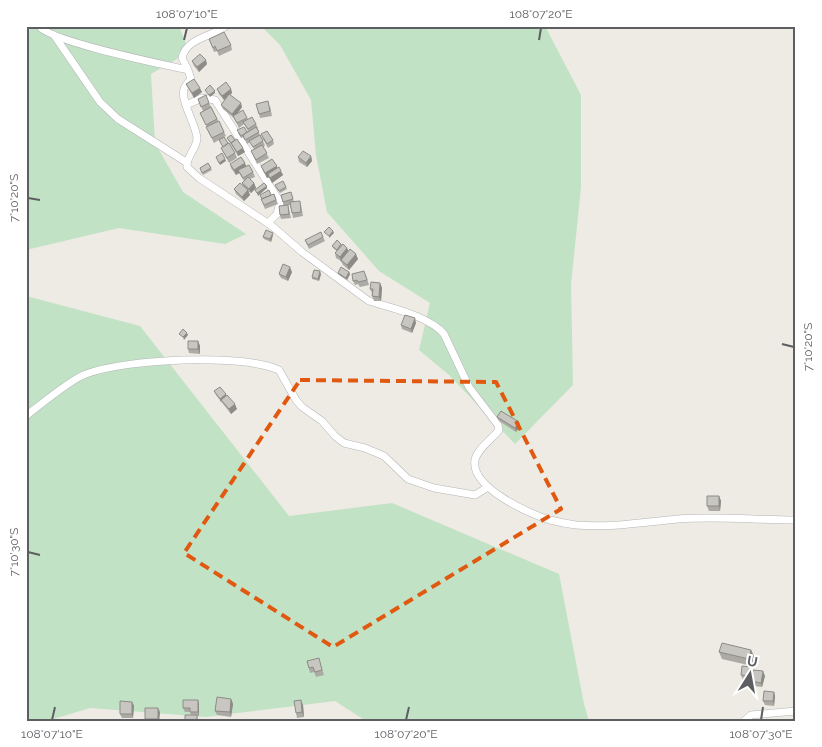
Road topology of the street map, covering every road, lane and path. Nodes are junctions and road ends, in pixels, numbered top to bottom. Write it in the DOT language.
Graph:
graph roads {
  1 [pos="38,26"];
  2 [pos="226,26"];
  3 [pos="54,35"];
  4 [pos="188,70"];
  5 [pos="186,105"];
  6 [pos="186,162"];
  7 [pos="268,223"];
  8 [pos="26,416"];
  9 [pos="488,487"];
  10 [pos="796,520"];
  11 [pos="796,711"];
  12 [pos="744,721"];
  1 -- 3 [label="street"];
  2 -- 4 [label="street"];
  3 -- 4 [label="street"];
  3 -- 6 [label="street"];
  4 -- 5 [label="street"];
  5 -- 6 [label="street"];
  5 -- 7 [label="street"];
  6 -- 7 [label="street"];
  7 -- 9 [label="street"];
  8 -- 9 [label="street"];
  9 -- 10 [label="street"];
  11 -- 12 [label="street"];
}
